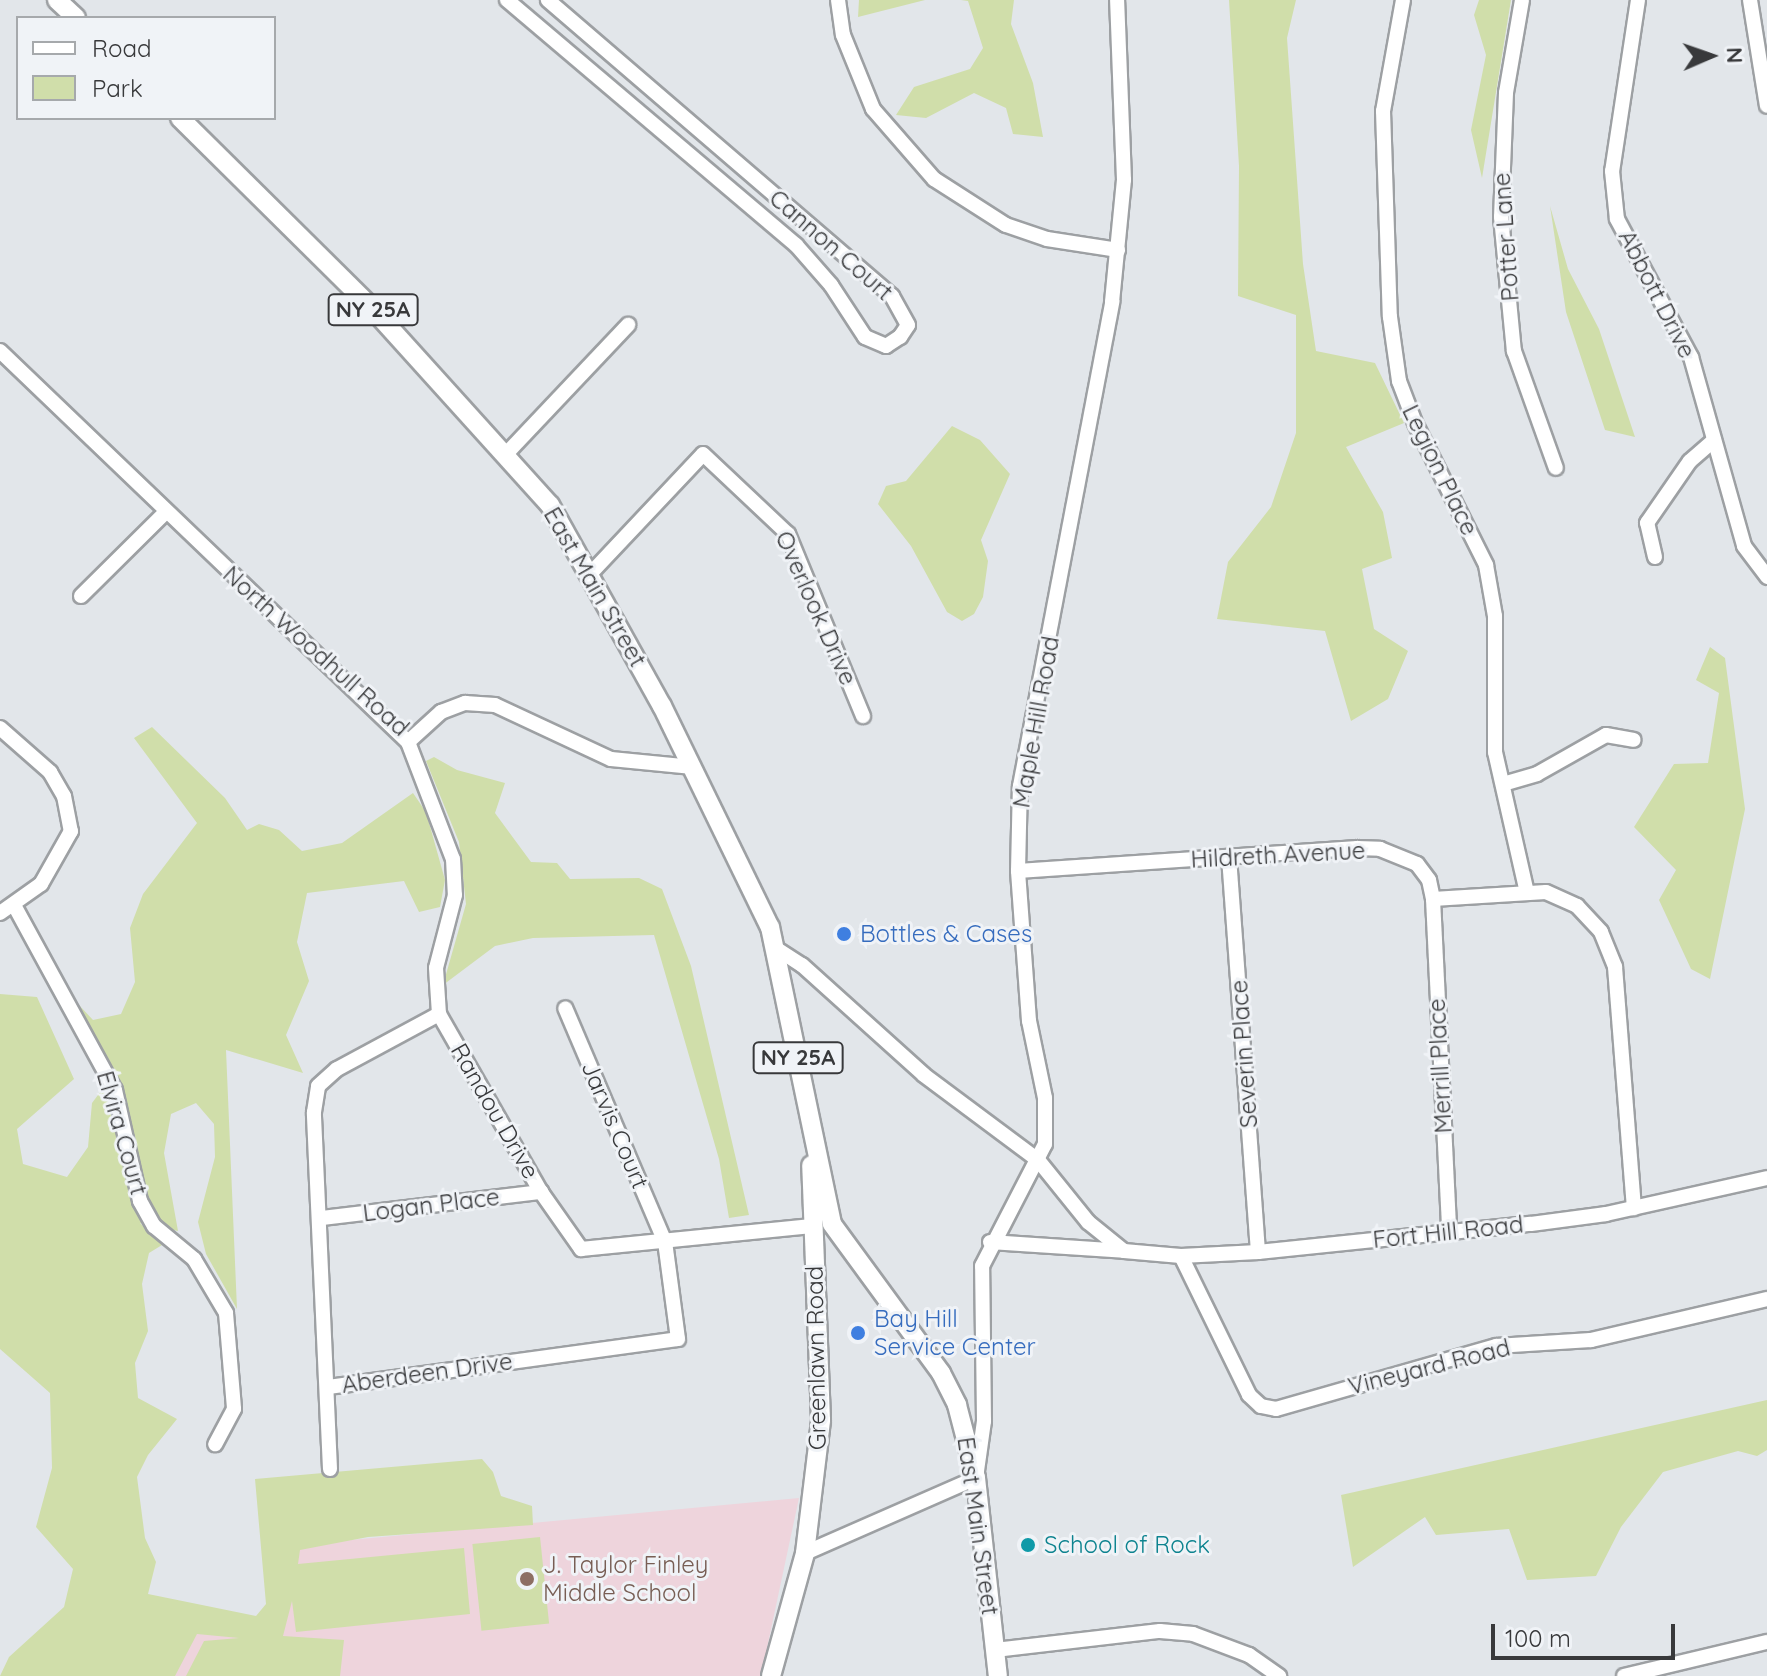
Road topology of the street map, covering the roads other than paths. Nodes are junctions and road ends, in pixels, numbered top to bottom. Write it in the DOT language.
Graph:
graph roads {
  1 [pos="57,0"];
  2 [pos="507,0"];
  3 [pos="548,0"];
  4 [pos="838,0"];
  5 [pos="1117,0"];
  6 [pos="1403,0"];
  7 [pos="1522,0"];
  8 [pos="1638,0"];
  9 [pos="1750,0"];
  10 [pos="74,16"];
  11 [pos="589,35"];
  12 [pos="575,54"];
  13 [pos="1767,106"];
  14 [pos="182,120"];
  15 [pos="765,190"];
  16 [pos="751,207"];
  17 [pos="1118,250"];
  18 [pos="628,325"];
  19 [pos="0,351"];
  20 [pos="1714,440"];
  21 [pos="506,454"];
  22 [pos="1556,468"];
  23 [pos="166,512"];
  24 [pos="1655,557"];
  25 [pos="591,573"];
  26 [pos="1767,577"];
  27 [pos="81,596"];
  28 [pos="863,716"];
  29 [pos="0,728"];
  30 [pos="1634,740"];
  31 [pos="408,742"];
  32 [pos="693,767"];
  33 [pos="1503,784"];
  34 [pos="1229,857"];
  35 [pos="1018,871"];
  36 [pos="1526,889"];
  37 [pos="1433,899"];
  38 [pos="14,905"];
  39 [pos="0,913"];
  40 [pos="777,949"];
  41 [pos="565,1008"];
  42 [pos="439,1014"];
  43 [pos="810,1122"];
  44 [pos="1038,1160"];
  45 [pos="1767,1178"];
  46 [pos="541,1192"];
  47 [pos="1634,1208"];
  48 [pos="322,1218"];
  49 [pos="832,1224"];
  50 [pos="812,1226"];
  51 [pos="1449,1232"];
  52 [pos="665,1242"];
  53 [pos="990,1242"];
  54 [pos="1124,1251"];
  55 [pos="1258,1252"];
  56 [pos="1181,1256"];
  57 [pos="1767,1299"];
  58 [pos="328,1387"];
  59 [pos="215,1444"];
  60 [pos="330,1469"];
  61 [pos="976,1478"];
  62 [pos="805,1553"];
  63 [pos="1767,1642"];
  64 [pos="995,1650"];
  65 [pos="771,1676"];
  66 [pos="998,1676"];
  67 [pos="1279,1676"];
  68 [pos="1624,1676"];
  1 -- 10 [label="main road"];
  2 -- 12 [label="street, Cannon Court"];
  3 -- 11 [label="street, Cannon Court"];
  4 -- 17 [label="street"];
  5 -- 17 [label="street, Maple Hill Road"];
  6 -- 33 [label="street, Legion Place"];
  7 -- 22 [label="street, Potter Lane"];
  8 -- 20 [label="street, Abbott Drive"];
  9 -- 13 [label="street"];
  11 -- 12 [label="street"];
  11 -- 15 [label="street, Cannon Court"];
  12 -- 16 [label="street, Cannon Court"];
  14 -- 21 [label="main road, East Main Street / NY 25A"];
  15 -- 16 [label="street"];
  15 -- 16 [label="street, Cannon Court"];
  17 -- 35 [label="street, Maple Hill Road"];
  18 -- 21 [label="street"];
  19 -- 23 [label="street, North Woodhull Road"];
  20 -- 24 [label="street"];
  20 -- 26 [label="street, Abbott Drive"];
  21 -- 25 [label="main road, East Main Street / NY 25A"];
  23 -- 27 [label="street"];
  23 -- 31 [label="street, North Woodhull Road"];
  25 -- 28 [label="street, Overlook Drive"];
  25 -- 32 [label="main road, East Main Street / NY 25A"];
  29 -- 38 [label="street"];
  30 -- 33 [label="street"];
  31 -- 32 [label="street, North Woodhull Road"];
  31 -- 42 [label="street, Randou Drive"];
  32 -- 40 [label="main road, East Main Street / NY 25A"];
  33 -- 36 [label="street, Legion Place"];
  34 -- 35 [label="street, Hildreth Avenue"];
  34 -- 37 [label="street, Hildreth Avenue"];
  34 -- 55 [label="street, Severin Place"];
  35 -- 44 [label="street, Maple Hill Road"];
  36 -- 37 [label="street"];
  36 -- 47 [label="street"];
  37 -- 51 [label="street, Merrill Place"];
  38 -- 39 [label="street"];
  38 -- 59 [label="street, Elvira Court"];
  40 -- 43 [label="main road, East Main Street / NY 25A"];
  40 -- 44 [label="street"];
  41 -- 52 [label="street, Jarvis Court"];
  42 -- 46 [label="street, Randou Drive"];
  42 -- 48 [label="street, Aberdeen Drive"];
  43 -- 49 [label="main road, East Main Street"];
  43 -- 50 [label="main road, East Main Street / NY 25A"];
  44 -- 53 [label="street, Maple Hill Road"];
  44 -- 54 [label="street"];
  45 -- 47 [label="street, Fort Hill Road"];
  46 -- 48 [label="street, Logan Place"];
  46 -- 52 [label="street, Randou Drive"];
  47 -- 51 [label="street, Fort Hill Road"];
  48 -- 58 [label="street, Aberdeen Drive"];
  49 -- 50 [label="main road"];
  49 -- 61 [label="main road, East Main Street"];
  50 -- 52 [label="street, Randou Drive"];
  50 -- 62 [label="main road, Greenlawn Road"];
  51 -- 55 [label="street, Fort Hill Road"];
  52 -- 58 [label="street, Aberdeen Drive"];
  53 -- 54 [label="street, Fort Hill Road"];
  53 -- 61 [label="street, Maple Hill Road"];
  54 -- 56 [label="street, Fort Hill Road"];
  55 -- 56 [label="street, Fort Hill Road"];
  56 -- 57 [label="street, Vineyard Road"];
  58 -- 60 [label="street"];
  61 -- 62 [label="street"];
  61 -- 64 [label="main road, East Main Street"];
  62 -- 65 [label="main road, Greenlawn Road"];
  63 -- 68 [label="street"];
  64 -- 66 [label="main road, East Main Street"];
  64 -- 67 [label="street"];
}
